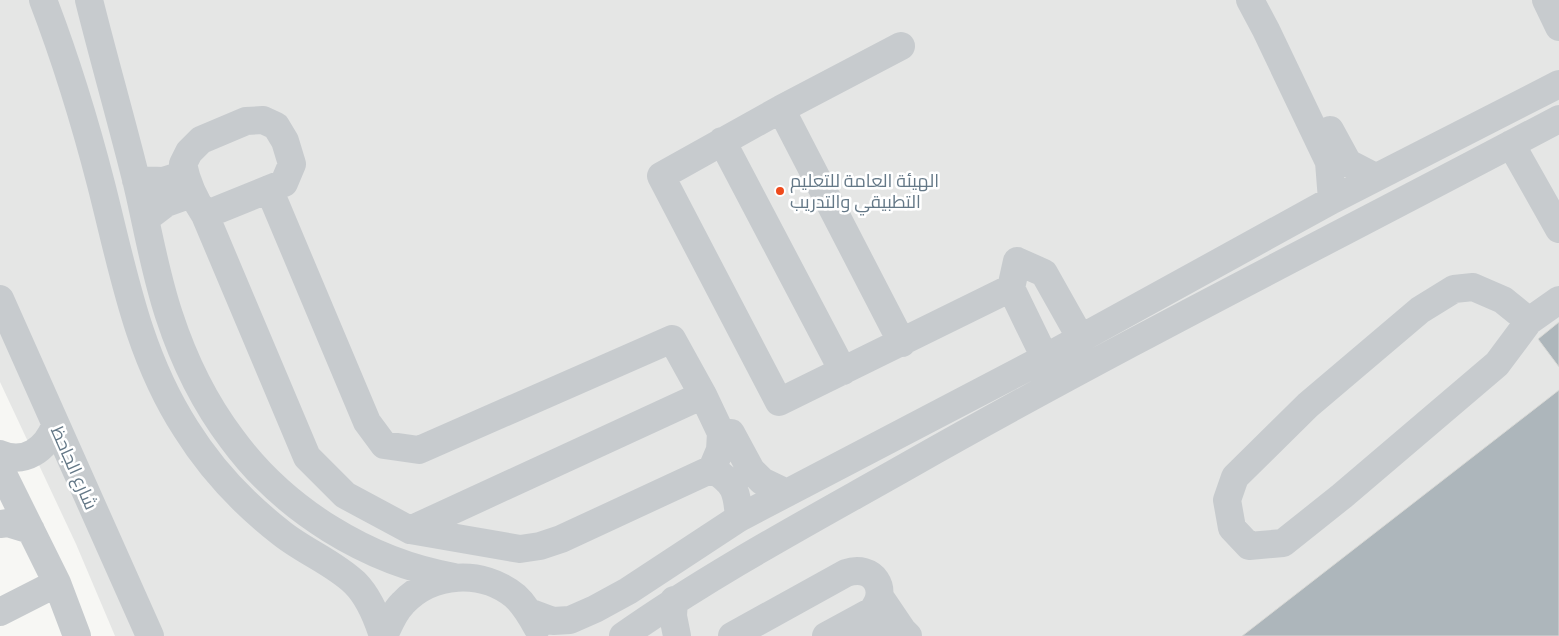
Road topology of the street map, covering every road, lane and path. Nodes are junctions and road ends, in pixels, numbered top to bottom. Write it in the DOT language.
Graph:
graph roads {
  1 [pos="43,0"];
  2 [pos="89,0"];
  3 [pos="1250,0"];
  4 [pos="1265,0"];
  5 [pos="1546,0"];
  6 [pos="1559,27"];
  7 [pos="901,46"];
  8 [pos="1559,84"];
  9 [pos="781,109"];
  10 [pos="1559,119"];
  11 [pos="722,141"];
  12 [pos="1511,144"];
  13 [pos="1401,164"];
  14 [pos="1376,178"];
  15 [pos="136,180"];
  16 [pos="269,190"];
  17 [pos="1418,193"];
  18 [pos="194,195"];
  19 [pos="1332,200"];
  20 [pos="145,219"];
  21 [pos="1559,230"];
  22 [pos="1011,288"];
  23 [pos="0,299"];
  24 [pos="1559,300"];
  25 [pos="1529,321"];
  26 [pos="1080,337"];
  27 [pos="902,343"];
  28 [pos="1044,358"];
  29 [pos="843,371"];
  30 [pos="703,395"];
  31 [pos="55,426"];
  32 [pos="721,433"];
  33 [pos="0,454"];
  34 [pos="0,468"];
  35 [pos="712,469"];
  36 [pos="787,493"];
  37 [pos="739,518"];
  38 [pos="0,524"];
  39 [pos="31,530"];
  40 [pos="410,530"];
  41 [pos="454,577"];
  42 [pos="57,583"];
  43 [pos="880,597"];
  44 [pos="674,600"];
  45 [pos="0,612"];
  46 [pos="854,621"];
  47 [pos="534,624"];
  48 [pos="76,636"];
  49 [pos="150,636"];
  50 [pos="384,636"];
  51 [pos="623,636"];
  52 [pos="677,636"];
  53 [pos="732,636"];
  54 [pos="826,636"];
  55 [pos="882,636"];
  56 [pos="908,636"];
  1 -- 50 [label="street"];
  2 -- 15 [label="street"];
  3 -- 19 [label="street"];
  4 -- 14 [label="street"];
  5 -- 6 [label="street"];
  7 -- 9 [label="street"];
  8 -- 13 [label="street"];
  9 -- 11 [label="street"];
  9 -- 27 [label="street"];
  10 -- 12 [label="street"];
  11 -- 29 [label="street"];
  11 -- 29 [label="street"];
  12 -- 17 [label="street"];
  12 -- 21 [label="street"];
  13 -- 14 [label="street"];
  13 -- 17 [label="street"];
  14 -- 19 [label="street"];
  15 -- 18 [label="street"];
  15 -- 20 [label="street"];
  16 -- 18 [label="street"];
  16 -- 18 [label="street"];
  16 -- 30 [label="street"];
  17 -- 44 [label="street"];
  18 -- 20 [label="street"];
  18 -- 40 [label="street"];
  19 -- 26 [label="street"];
  20 -- 41 [label="street"];
  22 -- 26 [label="street"];
  22 -- 27 [label="street"];
  22 -- 28 [label="street"];
  23 -- 31 [label="street, شارع الجاحظ"];
  24 -- 25 [label="street"];
  25 -- 25 [label="street"];
  26 -- 28 [label="street"];
  27 -- 29 [label="street"];
  28 -- 36 [label="street"];
  30 -- 32 [label="street"];
  30 -- 40 [label="street"];
  31 -- 33 [label="street"];
  31 -- 49 [label="street, شارع الجاحظ"];
  32 -- 35 [label="street"];
  32 -- 36 [label="street"];
  34 -- 39 [label="street"];
  35 -- 37 [label="street"];
  35 -- 40 [label="street"];
  36 -- 37 [label="street"];
  37 -- 47 [label="street"];
  38 -- 39 [label="street"];
  39 -- 42 [label="street"];
  41 -- 47 [label="street"];
  41 -- 50 [label="street"];
  42 -- 45 [label="street"];
  42 -- 48 [label="street"];
  43 -- 46 [label="street"];
  43 -- 53 [label="street"];
  43 -- 56 [label="street"];
  44 -- 51 [label="street"];
  44 -- 52 [label="street"];
  46 -- 54 [label="street"];
  46 -- 55 [label="street"];
}
